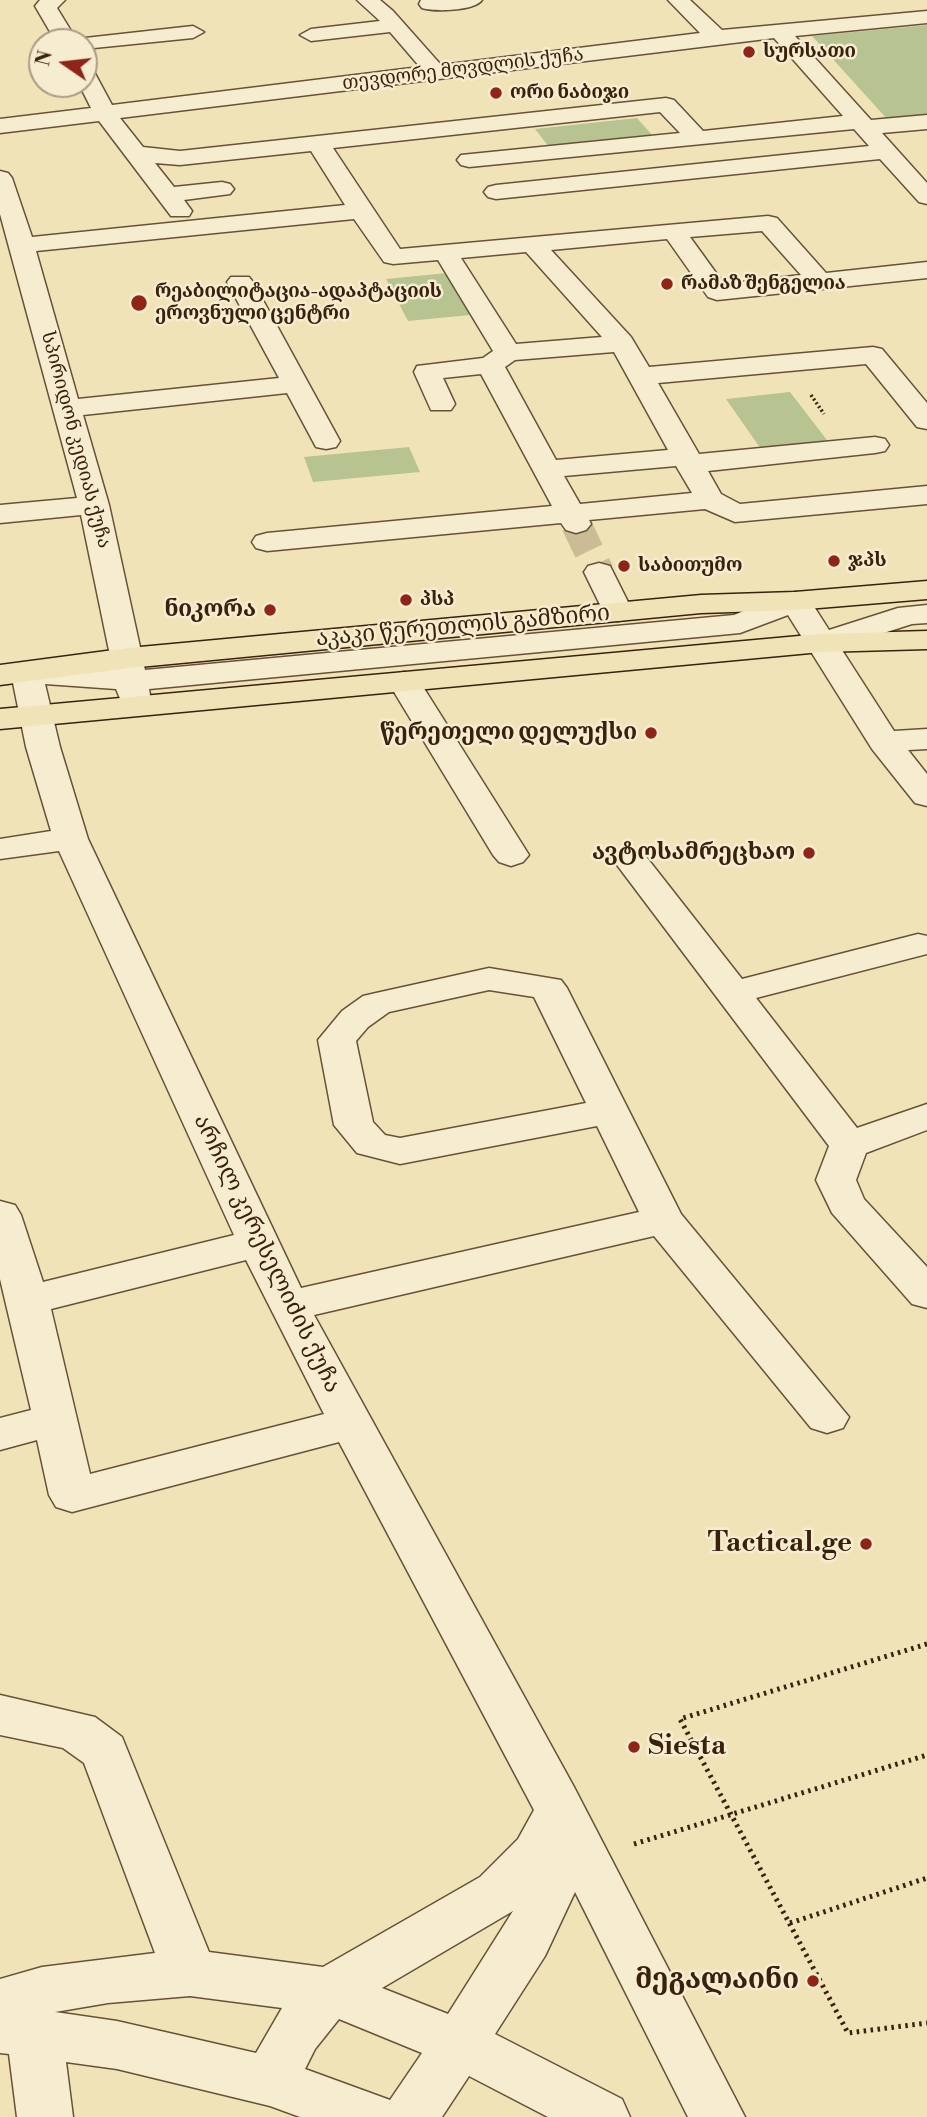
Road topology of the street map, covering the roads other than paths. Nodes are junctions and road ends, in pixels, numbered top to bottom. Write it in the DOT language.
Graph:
graph roads {
  1 [pos="55,0"];
  2 [pos="367,0"];
  3 [pos="472,0"];
  4 [pos="678,0"];
  5 [pos="429,4"];
  6 [pos="927,17"];
  7 [pos="395,25"];
  8 [pos="58,28"];
  9 [pos="779,31"];
  10 [pos="193,32"];
  11 [pos="311,35"];
  12 [pos="716,37"];
  13 [pos="98,42"];
  14 [pos="437,73"];
  15 [pos="97,98"];
  16 [pos="106,115"];
  17 [pos="927,122"];
  18 [pos="864,124"];
  19 [pos="0,126"];
  20 [pos="697,138"];
  21 [pos="318,143"];
  22 [pos="888,151"];
  23 [pos="138,154"];
  24 [pos="469,160"];
  25 [pos="0,178"];
  26 [pos="222,189"];
  27 [pos="496,192"];
  28 [pos="927,197"];
  29 [pos="361,211"];
  30 [pos="6,213"];
  31 [pos="674,232"];
  32 [pos="532,244"];
  33 [pos="445,252"];
  34 [pos="16,255"];
  35 [pos="927,270"];
  36 [pos="820,281"];
  37 [pos="240,282"];
  38 [pos="622,343"];
  39 [pos="499,359"];
  40 [pos="641,376"];
  41 [pos="296,384"];
  42 [pos="441,404"];
  43 [pos="69,408"];
  44 [pos="927,421"];
  45 [pos="326,441"];
  46 [pos="862,447"];
  47 [pos="687,460"];
  48 [pos="549,469"];
  49 [pos="927,495"];
  50 [pos="710,500"];
  51 [pos="94,505"];
  52 [pos="0,514"];
  53 [pos="573,519"];
  54 [pos="267,542"];
  55 [pos="599,572"];
  56 [pos="927,590"];
  57 [pos="795,601"];
  58 [pos="618,612"];
  59 [pos="927,614"];
  60 [pos="927,640"];
  61 [pos="821,643"];
  62 [pos="13,674"];
  63 [pos="132,682"];
  64 [pos="404,682"];
  65 [pos="18,718"];
  66 [pos="927,739"];
  67 [pos="884,742"];
  68 [pos="927,796"];
  69 [pos="71,839"];
  70 [pos="0,849"];
  71 [pos="511,855"];
  72 [pos="632,860"];
  73 [pos="918,945"];
  74 [pos="733,993"];
  75 [pos="610,1111"];
  76 [pos="927,1116"];
  77 [pos="849,1145"];
  78 [pos="0,1215"];
  79 [pos="664,1220"];
  80 [pos="258,1243"];
  81 [pos="927,1294"];
  82 [pos="27,1300"];
  83 [pos="288,1306"];
  84 [pos="827,1417"];
  85 [pos="55,1420"];
  86 [pos="350,1423"];
  87 [pos="0,1434"];
  88 [pos="0,1715"];
  89 [pos="560,1812"];
  90 [pos="190,1973"];
  91 [pos="329,1991"];
  92 [pos="11,2022"];
  93 [pos="461,2044"];
  94 [pos="270,2081"];
  95 [pos="45,2117"];
  96 [pos="370,2117"];
  97 [pos="411,2117"];
  98 [pos="602,2117"];
  99 [pos="717,2117"];
  1 -- 8 [label="street"];
  2 -- 7 [label="street"];
  3 -- 5 [label="street"];
  4 -- 12 [label="street"];
  6 -- 9 [label="street, თევდორე მღვდლის ქუჩა"];
  7 -- 11 [label="street"];
  7 -- 14 [label="street"];
  9 -- 12 [label="street, თევდორე მღვდლის ქუჩა"];
  9 -- 18 [label="street"];
  10 -- 13 [label="street"];
  12 -- 14 [label="street, თევდორე მღვდლის ქუჩა"];
  14 -- 16 [label="street, თევდორე მღვდლის ქუჩა"];
  15 -- 16 [label="street"];
  16 -- 19 [label="street, თევდორე მღვდლის ქუჩა"];
  16 -- 23 [label="street"];
  17 -- 18 [label="street"];
  18 -- 20 [label="street"];
  18 -- 22 [label="street"];
  20 -- 21 [label="street"];
  20 -- 24 [label="street"];
  21 -- 23 [label="street"];
  21 -- 29 [label="street"];
  22 -- 27 [label="street"];
  22 -- 28 [label="street"];
  23 -- 26 [label="street"];
  25 -- 30 [label="street, სპირიდონ კედიას ქუჩა"];
  29 -- 33 [label="street"];
  29 -- 34 [label="street"];
  30 -- 34 [label="street, სპირიდონ კედიას ქუჩა"];
  31 -- 32 [label="street"];
  31 -- 36 [label="street"];
  31 -- 36 [label="street"];
  32 -- 33 [label="street"];
  32 -- 38 [label="street"];
  33 -- 39 [label="street"];
  34 -- 43 [label="street, სპირიდონ კედიას ქუჩა"];
  35 -- 36 [label="street"];
  37 -- 41 [label="street"];
  38 -- 39 [label="street"];
  38 -- 40 [label="street"];
  39 -- 42 [label="street"];
  39 -- 48 [label="street"];
  40 -- 44 [label="street"];
  40 -- 47 [label="street"];
  41 -- 43 [label="street"];
  41 -- 45 [label="street"];
  43 -- 51 [label="street, სპირიდონ კედიას ქუჩა"];
  46 -- 47 [label="street"];
  47 -- 48 [label="street"];
  47 -- 50 [label="street"];
  48 -- 53 [label="street"];
  49 -- 50 [label="street"];
  50 -- 53 [label="street"];
  51 -- 52 [label="street"];
  51 -- 63 [label="street, სპირიდონ კედიას ქუჩა"];
  53 -- 54 [label="street"];
  55 -- 58 [label="street"];
  56 -- 57 [label="main road, აკაკი წერეთლის გამზირი"];
  57 -- 58 [label="main road, აკაკი წერეთლის გამზირი"];
  57 -- 61 [label="street"];
  57 -- 63 [label="street"];
  58 -- 63 [label="main road, აკაკი წერეთლის გამზირი"];
  59 -- 61 [label="street"];
  60 -- 61 [label="main road, აკაკი წერეთლის გამზირი"];
  61 -- 64 [label="main road, აკაკი წერეთლის გამზირი"];
  61 -- 67 [label="street"];
  62 -- 63 [label="main road, აკაკი წერეთლის გამზირი"];
  62 -- 65 [label="street, არჩილ კერესელიძის ქუჩა"];
  63 -- 64 [label="main road, აკაკი წერეთლის გამზირი"];
  63 -- 65 [label="main road, აკაკი წერეთლის გამზირი"];
  64 -- 71 [label="street"];
  65 -- 69 [label="street, არჩილ კერესელიძის ქუჩა"];
  66 -- 67 [label="street"];
  67 -- 68 [label="street"];
  69 -- 70 [label="street"];
  69 -- 80 [label="street, არჩილ კერესელიძის ქუჩა"];
  72 -- 74 [label="street"];
  73 -- 74 [label="street"];
  74 -- 77 [label="street"];
  75 -- 75 [label="street"];
  75 -- 79 [label="street"];
  76 -- 77 [label="street"];
  77 -- 81 [label="street"];
  78 -- 82 [label="street"];
  79 -- 83 [label="street"];
  79 -- 84 [label="street"];
  80 -- 82 [label="street"];
  80 -- 83 [label="street, არჩილ კერესელიძის ქუჩა"];
  82 -- 85 [label="street"];
  83 -- 86 [label="street, არჩილ კერესელიძის ქუჩა"];
  85 -- 86 [label="street"];
  85 -- 87 [label="street"];
  86 -- 89 [label="street, არჩილ კერესელიძის ქუჩა"];
  88 -- 90 [label="street"];
  89 -- 91 [label="street"];
  89 -- 93 [label="street"];
  89 -- 99 [label="street, არჩილ კერესელიძის ქუჩა"];
  90 -- 91 [label="street"];
  90 -- 92 [label="street"];
  91 -- 93 [label="street"];
  91 -- 94 [label="street"];
  92 -- 94 [label="street"];
  92 -- 95 [label="street"];
  93 -- 97 [label="street"];
  93 -- 98 [label="street"];
  94 -- 96 [label="street"];
}
